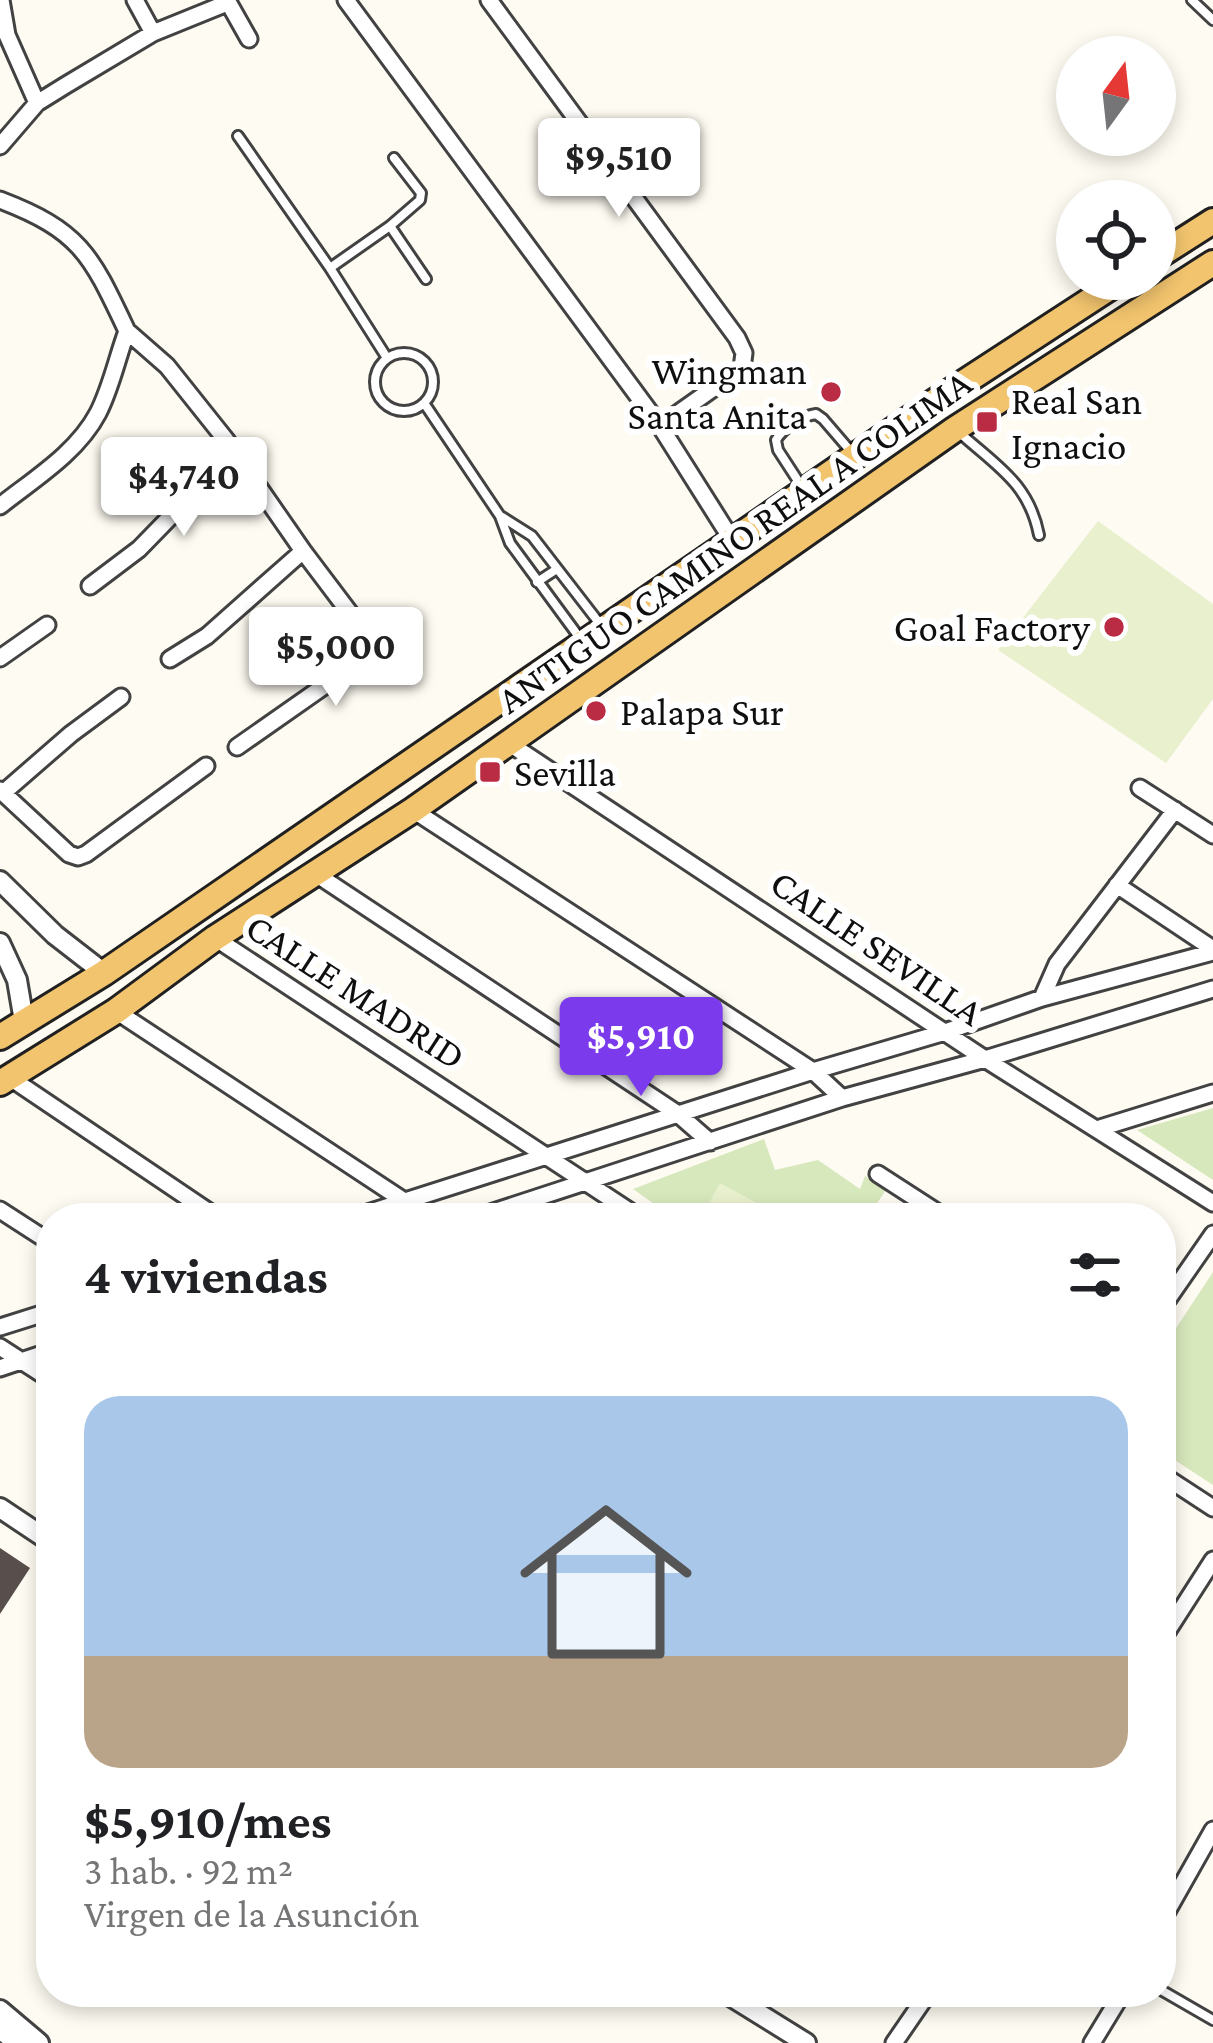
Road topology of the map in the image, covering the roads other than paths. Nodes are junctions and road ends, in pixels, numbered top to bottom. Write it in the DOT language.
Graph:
graph roads {
  1 [pos="1,0"];
  2 [pos="135,0"];
  3 [pos="346,0"];
  4 [pos="489,0"];
  5 [pos="1192,0"];
  6 [pos="227,2"];
  7 [pos="1213,20"];
  8 [pos="153,33"];
  9 [pos="249,39"];
  10 [pos="37,104"];
  11 [pos="238,136"];
  12 [pos="0,146"];
  13 [pos="394,158"];
  14 [pos="0,200"];
  15 [pos="1213,221"];
  16 [pos="390,226"];
  17 [pos="1176,245"];
  18 [pos="1213,263"];
  19 [pos="330,268"];
  20 [pos="426,280"];
  21 [pos="1091,300"];
  22 [pos="127,331"];
  23 [pos="387,358"];
  24 [pos="424,403"];
  25 [pos="660,426"];
  26 [pos="955,429"];
  27 [pos="226,440"];
  28 [pos="855,456"];
  29 [pos="804,491"];
  30 [pos="0,506"];
  31 [pos="500,516"];
  32 [pos="1039,535"];
  33 [pos="732,540"];
  34 [pos="303,551"];
  35 [pos="557,569"];
  36 [pos="537,582"];
  37 [pos="89,586"];
  38 [pos="46,625"];
  39 [pos="411,631"];
  40 [pos="594,637"];
  41 [pos="377,649"];
  42 [pos="0,658"];
  43 [pos="170,658"];
  44 [pos="121,698"];
  45 [pos="507,742"];
  46 [pos="237,747"];
  47 [pos="206,766"];
  48 [pos="1141,788"];
  49 [pos="1,791"];
  50 [pos="412,810"];
  51 [pos="1175,810"];
  52 [pos="1213,835"];
  53 [pos="316,874"];
  54 [pos="0,881"];
  55 [pos="1117,885"];
  56 [pos="215,938"];
  57 [pos="0,943"];
  58 [pos="1213,950"];
  59 [pos="104,973"];
  60 [pos="1213,988"];
  61 [pos="1042,998"];
  62 [pos="116,1011"];
  63 [pos="24,1021"];
  64 [pos="945,1032"];
  65 [pos="0,1037"];
  66 [pos="985,1059"];
  67 [pos="813,1071"];
  68 [pos="4,1080"];
  69 [pos="1213,1093"];
  70 [pos="842,1098"];
  71 [pos="679,1114"];
  72 [pos="1097,1129"];
  73 [pos="710,1142"];
  74 [pos="546,1156"];
  75 [pos="878,1174"];
  76 [pos="587,1183"];
  77 [pos="406,1202"];
  78 [pos="195,1203"];
  79 [pos="403,1203"];
  80 [pos="523,1203"];
  81 [pos="617,1203"];
  82 [pos="923,1203"];
  83 [pos="1213,1203"];
  84 [pos="0,1210"];
  85 [pos="36,1233"];
  86 [pos="1213,1234"];
  87 [pos="1176,1287"];
  88 [pos="36,1316"];
  89 [pos="0,1327"];
  90 [pos="0,1347"];
  91 [pos="36,1356"];
  92 [pos="22,1361"];
  93 [pos="0,1368"];
  94 [pos="36,1370"];
  95 [pos="1176,1484"];
  96 [pos="0,1508"];
  97 [pos="1213,1508"];
  98 [pos="36,1532"];
  99 [pos="1213,1560"];
  100 [pos="1176,1618"];
  101 [pos="1213,1830"];
  102 [pos="1176,1886"];
  103 [pos="1179,1888"];
  104 [pos="1176,1894"];
  105 [pos="1176,1999"];
  106 [pos="746,2007"];
  107 [pos="919,2007"];
  108 [pos="1114,2007"];
  109 [pos="0,2010"];
  110 [pos="1213,2020"];
  111 [pos="0,2029"];
  112 [pos="793,2040"];
  113 [pos="17,2043"];
  114 [pos="38,2043"];
  115 [pos="894,2043"];
  116 [pos="1092,2043"];
  1 -- 10 [label="street"];
  2 -- 8 [label="street"];
  3 -- 25 [label="street"];
  4 -- 25 [label="street"];
  5 -- 7 [label="lane"];
  6 -- 8 [label="street"];
  6 -- 9 [label="street"];
  8 -- 10 [label="street"];
  10 -- 12 [label="street"];
  11 -- 19 [label="lane"];
  13 -- 16 [label="lane"];
  14 -- 22 [label="street"];
  15 -- 17 [label="main road"];
  16 -- 19 [label="lane"];
  16 -- 20 [label="lane"];
  18 -- 26 [label="main road, ANTIGUO CAMINO REAL A COLIMA"];
  19 -- 23 [label="lane"];
  21 -- 28 [label="main road, ANTIGUO CAMINO REAL A COLIMA"];
  22 -- 27 [label="street"];
  22 -- 30 [label="street"];
  23 -- 24 [label="lane"];
  23 -- 24 [label="lane"];
  24 -- 31 [label="lane"];
  25 -- 33 [label="street"];
  26 -- 32 [label="lane"];
  26 -- 45 [label="main road, ANTIGUO CAMINO REAL A COLIMA"];
  27 -- 34 [label="street"];
  27 -- 37 [label="street"];
  28 -- 29 [label="main road, ANTIGUO CAMINO REAL A COLIMA"];
  28 -- 29 [label="lane"];
  29 -- 33 [label="main road, ANTIGUO CAMINO REAL A COLIMA"];
  31 -- 35 [label="lane"];
  31 -- 36 [label="lane"];
  33 -- 40 [label="main road, ANTIGUO CAMINO REAL A COLIMA"];
  34 -- 41 [label="street"];
  34 -- 43 [label="street"];
  35 -- 36 [label="lane"];
  35 -- 40 [label="lane"];
  36 -- 40 [label="lane"];
  38 -- 42 [label="street"];
  39 -- 41 [label="street"];
  40 -- 59 [label="main road, ANTIGUO CAMINO REAL A COLIMA"];
  41 -- 46 [label="street"];
  44 -- 49 [label="street"];
  45 -- 50 [label="main road, ANTIGUO CAMINO REAL A COLIMA"];
  45 -- 64 [label="street, CALLE SEVILLA"];
  47 -- 49 [label="street"];
  48 -- 51 [label="street"];
  50 -- 53 [label="main road, ANTIGUO CAMINO REAL A COLIMA"];
  50 -- 67 [label="street"];
  51 -- 52 [label="street"];
  51 -- 55 [label="street"];
  53 -- 56 [label="main road, ANTIGUO CAMINO REAL A COLIMA"];
  53 -- 71 [label="street"];
  54 -- 59 [label="street"];
  55 -- 58 [label="street"];
  55 -- 61 [label="street"];
  56 -- 62 [label="main road, ANTIGUO CAMINO REAL A COLIMA"];
  56 -- 74 [label="street, CALLE MADRID"];
  57 -- 63 [label="street"];
  58 -- 61 [label="street"];
  59 -- 63 [label="main road, ANTIGUO CAMINO REAL A COLIMA"];
  60 -- 66 [label="street"];
  61 -- 64 [label="street"];
  62 -- 68 [label="main road, ANTIGUO CAMINO REAL A COLIMA"];
  62 -- 77 [label="street"];
  63 -- 65 [label="main road, ANTIGUO CAMINO REAL A COLIMA"];
  64 -- 66 [label="street, CALLE SEVILLA"];
  64 -- 67 [label="street"];
  66 -- 70 [label="street"];
  66 -- 72 [label="street, CALLE SEVILLA"];
  67 -- 70 [label="street"];
  67 -- 71 [label="street"];
  68 -- 78 [label="street"];
  69 -- 72 [label="street"];
  70 -- 73 [label="street"];
  71 -- 73 [label="street"];
  71 -- 74 [label="street"];
  72 -- 83 [label="street, CALLE SEVILLA"];
  73 -- 76 [label="street"];
  74 -- 76 [label="street, CALLE MADRID"];
  74 -- 77 [label="street"];
  75 -- 82 [label="street"];
  76 -- 80 [label="street"];
  76 -- 81 [label="street, CALLE MADRID"];
  77 -- 79 [label="street"];
  84 -- 85 [label="street"];
  86 -- 87 [label="street"];
  88 -- 89 [label="street"];
  90 -- 92 [label="street"];
  91 -- 92 [label="street"];
  92 -- 93 [label="street"];
  92 -- 94 [label="street"];
  95 -- 97 [label="street"];
  96 -- 98 [label="street"];
  99 -- 100 [label="street"];
  101 -- 103 [label="street"];
  102 -- 103 [label="street"];
  103 -- 104 [label="street"];
  105 -- 110 [label="lane"];
  106 -- 112 [label="street"];
  107 -- 115 [label="street"];
  108 -- 116 [label="street"];
  109 -- 114 [label="street"];
  111 -- 113 [label="street"];
}
